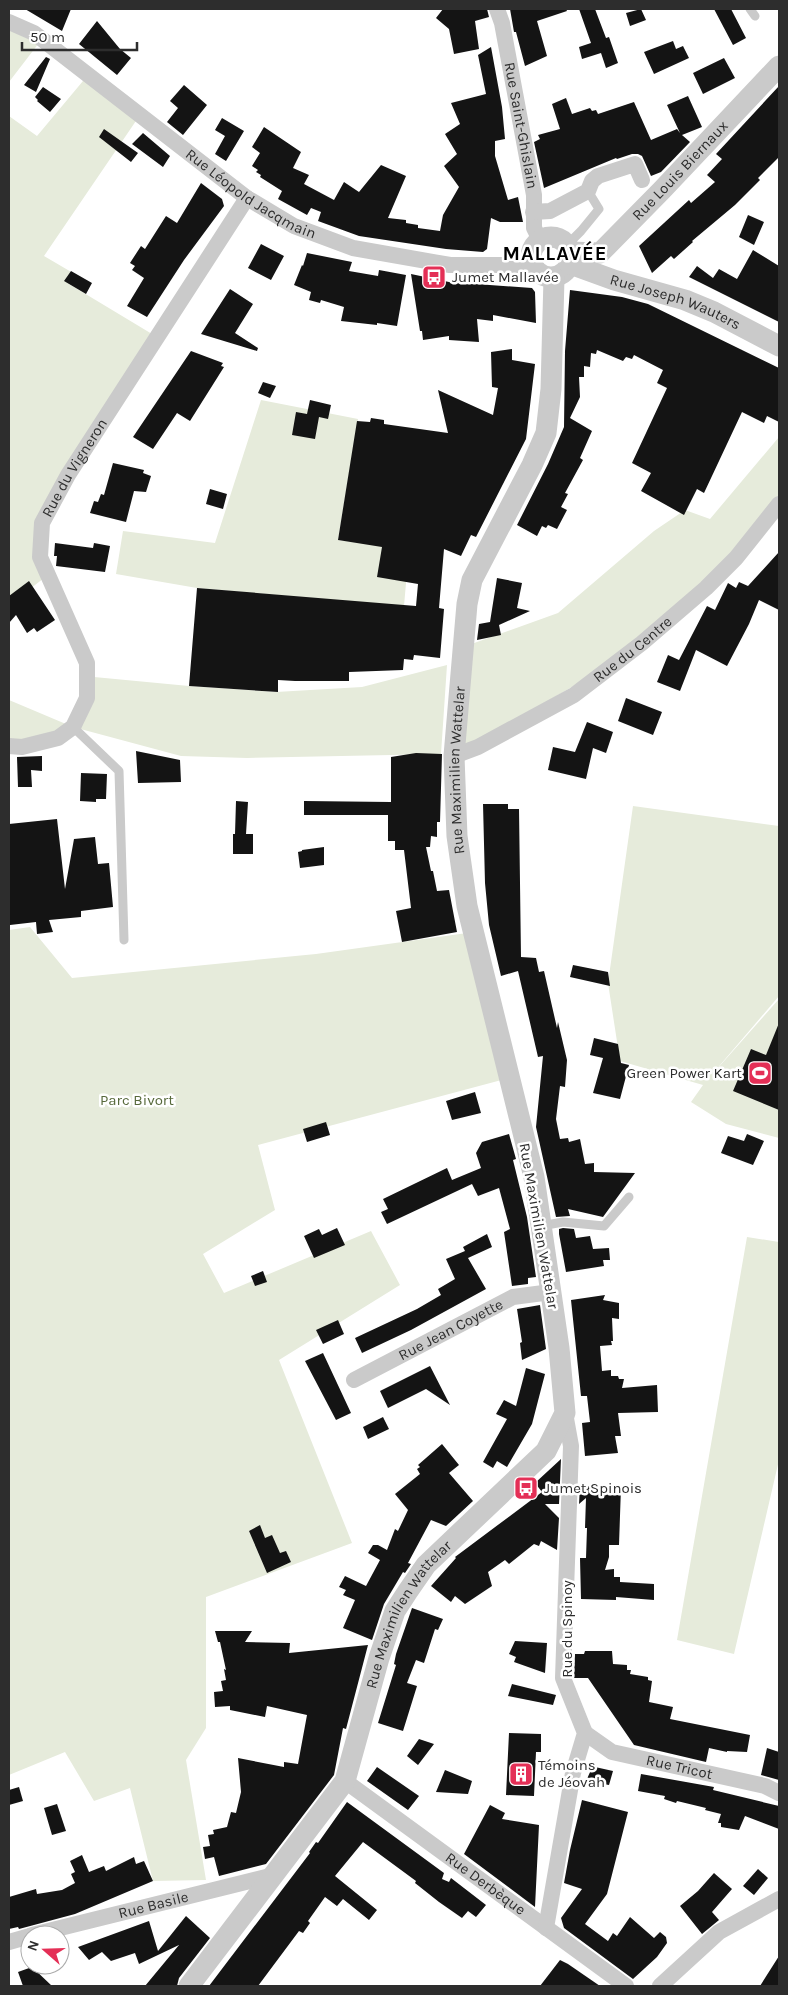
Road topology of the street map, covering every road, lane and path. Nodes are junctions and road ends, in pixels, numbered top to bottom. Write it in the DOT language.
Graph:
graph roads {
  1 [pos="497,9"];
  2 [pos="9,22"];
  3 [pos="779,66"];
  4 [pos="642,180"];
  5 [pos="588,191"];
  6 [pos="246,198"];
  7 [pos="533,212"];
  8 [pos="540,240"];
  9 [pos="565,260"];
  10 [pos="532,265"];
  11 [pos="779,346"];
  12 [pos="779,504"];
  13 [pos="73,727"];
  14 [pos="9,746"];
  15 [pos="454,756"];
  16 [pos="124,940"];
  17 [pos="629,1197"];
  18 [pos="541,1226"];
  19 [pos="551,1292"];
  20 [pos="354,1380"];
  21 [pos="565,1413"];
  22 [pos="584,1733"];
  23 [pos="345,1781"];
  24 [pos="779,1793"];
  25 [pos="274,1875"];
  26 [pos="779,1899"];
  27 [pos="70,1925"];
  28 [pos="546,1928"];
  29 [pos="189,1986"];
  30 [pos="626,1986"];
  31 [pos="660,1986"];
  1 -- 7 [label="street, Rue Saint-Ghislain"];
  2 -- 6 [label="street, Rue Léopold Jacqmain"];
  3 -- 9 [label="street, Rue Louis Biernaux"];
  4 -- 5 [label="street"];
  5 -- 7 [label="street"];
  5 -- 9 [label="lane"];
  6 -- 10 [label="street, Rue Léopold Jacqmain"];
  6 -- 13 [label="street, Rue du Vigneron"];
  7 -- 8 [label="street, Rue Saint-Ghislain"];
  8 -- 9 [label="street"];
  8 -- 10 [label="street"];
  9 -- 10 [label="street"];
  9 -- 11 [label="street, Rue Joseph Wauters"];
  9 -- 15 [label="street, Rue Maximilien Wattelar"];
  12 -- 15 [label="street, Rue du Centre"];
  13 -- 14 [label="street"];
  13 -- 16 [label="lane"];
  15 -- 18 [label="street, Rue Maximilien Wattelar"];
  17 -- 18 [label="lane"];
  18 -- 19 [label="street, Rue Maximilien Wattelar"];
  19 -- 20 [label="street, Rue Jean Coyette"];
  19 -- 21 [label="street, Rue Maximilien Wattelar"];
  21 -- 22 [label="street, Rue du Spinoy"];
  21 -- 23 [label="street, Rue Maximilien Wattelar"];
  22 -- 24 [label="street, Rue Tricot"];
  22 -- 28 [label="street"];
  23 -- 25 [label="street, Rue Maximilien Wattelar"];
  23 -- 28 [label="street, Rue Derbèque"];
  25 -- 27 [label="street, Rue Basile"];
  25 -- 29 [label="street, Rue Maximilien Wattelar"];
  26 -- 31 [label="street"];
  28 -- 30 [label="street, Rue Derbèque"];
}
